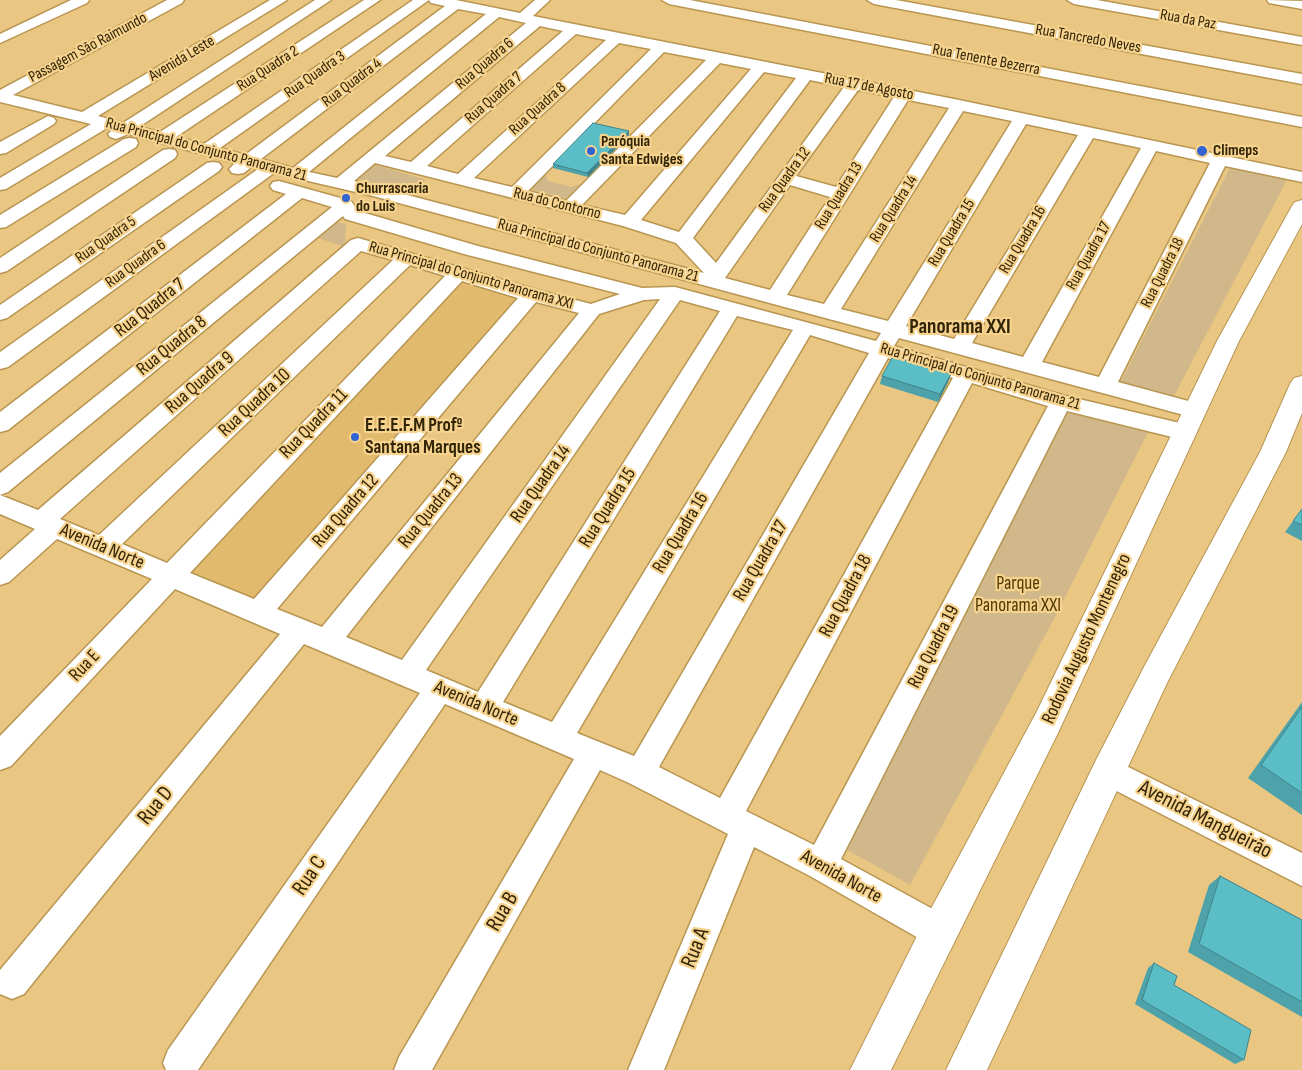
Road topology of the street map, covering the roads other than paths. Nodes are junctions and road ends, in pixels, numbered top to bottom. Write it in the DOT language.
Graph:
graph roads {
  1 [pos="82,0"];
  2 [pos="176,0"];
  3 [pos="280,0"];
  4 [pos="324,0"];
  5 [pos="373,0"];
  6 [pos="422,0"];
  7 [pos="436,0"];
  8 [pos="543,0"];
  9 [pos="670,0"];
  10 [pos="874,0"];
  11 [pos="1074,0"];
  12 [pos="1274,0"];
  13 [pos="456,4"];
  14 [pos="1302,5"];
  15 [pos="496,13"];
  16 [pos="530,19"];
  17 [pos="573,29"];
  18 [pos="617,38"];
  19 [pos="0,39"];
  20 [pos="1302,41"];
  21 [pos="661,47"];
  22 [pos="717,57"];
  23 [pos="761,66"];
  24 [pos="806,75"];
  25 [pos="1302,78"];
  26 [pos="854,84"];
  27 [pos="904,94"];
  28 [pos="2,105"];
  29 [pos="959,105"];
  30 [pos="1022,118"];
  31 [pos="48,121"];
  32 [pos="1302,122"];
  33 [pos="107,130"];
  34 [pos="1088,132"];
  35 [pos="1151,145"];
  36 [pos="166,146"];
  37 [pos="0,149"];
  38 [pos="210,158"];
  39 [pos="374,158"];
  40 [pos="1220,159"];
  41 [pos="248,161"];
  42 [pos="272,168"];
  43 [pos="415,168"];
  44 [pos="233,173"];
  45 [pos="1302,177"];
  46 [pos="255,179"];
  47 [pos="786,179"];
  48 [pos="460,181"];
  49 [pos="297,183"];
  50 [pos="340,184"];
  51 [pos="0,185"];
  52 [pos="516,193"];
  53 [pos="841,194"];
  54 [pos="1302,206"];
  55 [pos="570,207"];
  56 [pos="348,210"];
  57 [pos="629,222"];
  58 [pos="0,223"];
  59 [pos="683,240"];
  60 [pos="358,244"];
  61 [pos="406,259"];
  62 [pos="0,267"];
  63 [pos="458,273"];
  64 [pos="714,278"];
  65 [pos="675,293"];
  66 [pos="642,294"];
  67 [pos="531,295"];
  68 [pos="775,298"];
  69 [pos="732,308"];
  70 [pos="592,310"];
  71 [pos="828,313"];
  72 [pos="0,314"];
  73 [pos="805,327"];
  74 [pos="888,340"];
  75 [pos="959,348"];
  76 [pos="0,362"];
  77 [pos="1028,366"];
  78 [pos="966,374"];
  79 [pos="1302,384"];
  80 [pos="1105,388"];
  81 [pos="1062,402"];
  82 [pos="1189,421"];
  83 [pos="0,424"];
  84 [pos="0,486"];
  85 [pos="0,504"];
  86 [pos="48,524"];
  87 [pos="103,547"];
  88 [pos="0,575"];
  89 [pos="170,575"];
  90 [pos="258,613"];
  91 [pos="299,630"];
  92 [pos="327,642"];
  93 [pos="407,675"];
  94 [pos="438,689"];
  95 [pos="484,707"];
  96 [pos="558,739"];
  97 [pos="593,754"];
  98 [pos="0,756"];
  99 [pos="1108,771"];
  100 [pos="640,773"];
  101 [pos="736,822"];
  102 [pos="821,865"];
  103 [pos="1302,870"];
  104 [pos="939,931"];
  105 [pos="12,982"];
  106 [pos="181,1063"];
  107 [pos="412,1070"];
  108 [pos="646,1070"];
  109 [pos="870,1070"];
  110 [pos="966,1070"];
  1 -- 19 [label="street"];
  2 -- 28 [label="street, Passagem São Raimundo"];
  3 -- 33 [label="street, Avenida Leste"];
  4 -- 33 [label="street"];
  5 -- 36 [label="street, Rua Quadra 2"];
  6 -- 38 [label="street, Rua Quadra 3"];
  7 -- 13 [label="street, Rua 17 de Agosto"];
  8 -- 16 [label="street, Rua Quadra 6"];
  9 -- 32 [label="street, Rua Tenente Bezerra"];
  10 -- 25 [label="street, Rua Tancredo Neves"];
  11 -- 20 [label="street, Rua da Paz"];
  12 -- 14 [label="street"];
  13 -- 15 [label="street, Rua 17 de Agosto"];
  13 -- 41 [label="street, Rua Quadra 4"];
  15 -- 16 [label="street, Rua 17 de Agosto"];
  15 -- 49 [label="street"];
  16 -- 17 [label="street, Rua 17 de Agosto"];
  16 -- 39 [label="street, Rua Quadra 6"];
  17 -- 18 [label="street, Rua 17 de Agosto"];
  17 -- 43 [label="street, Rua Quadra 7"];
  18 -- 21 [label="street, Rua 17 de Agosto"];
  18 -- 48 [label="street, Rua Quadra 8"];
  21 -- 22 [label="street, Rua 17 de Agosto"];
  21 -- 52 [label="street"];
  22 -- 23 [label="street, Rua 17 de Agosto"];
  22 -- 55 [label="street"];
  23 -- 24 [label="street, Rua 17 de Agosto"];
  23 -- 57 [label="street"];
  24 -- 26 [label="street, Rua 17 de Agosto"];
  24 -- 59 [label="street"];
  26 -- 27 [label="street, Rua 17 de Agosto"];
  26 -- 47 [label="street, Rua Quadra 12"];
  27 -- 29 [label="street, Rua 17 de Agosto"];
  27 -- 53 [label="street, Rua Quadra 13"];
  28 -- 31 [label="street, Rua Principal do Conjunto Panorama 21"];
  28 -- 33 [label="street, Rua Principal do Conjunto Panorama 21"];
  29 -- 30 [label="street, Rua 17 de Agosto"];
  29 -- 71 [label="street, Rua Quadra 14"];
  30 -- 34 [label="street, Rua 17 de Agosto"];
  30 -- 74 [label="street, Rua Quadra 15"];
  31 -- 33 [label="street, Rua Principal do Conjunto Panorama 21"];
  31 -- 37 [label="street"];
  33 -- 36 [label="street, Rua Principal do Conjunto Panorama 21"];
  33 -- 51 [label="street"];
  33 -- 58 [label="street"];
  34 -- 35 [label="street, Rua 17 de Agosto"];
  34 -- 75 [label="street, Rua Quadra 16"];
  35 -- 40 [label="street, Rua 17 de Agosto"];
  35 -- 77 [label="street, Rua Quadra 17"];
  36 -- 38 [label="street, Rua Principal do Conjunto Panorama 21"];
  36 -- 62 [label="street"];
  38 -- 41 [label="street, Rua Principal do Conjunto Panorama 21"];
  38 -- 44 [label="street, Rua Principal do Conjunto Panorama 21"];
  38 -- 72 [label="street, Rua Quadra 5"];
  39 -- 43 [label="street, Rua do Contorno"];
  39 -- 50 [label="street, Rua Quadra 6"];
  40 -- 45 [label="street, Rua 17 de Agosto"];
  40 -- 80 [label="street, Rua Quadra 18"];
  41 -- 42 [label="street, Rua Principal do Conjunto Panorama 21"];
  41 -- 44 [label="street"];
  42 -- 46 [label="street, Rua Quadra 6"];
  42 -- 49 [label="street, Rua Principal do Conjunto Panorama 21"];
  43 -- 48 [label="street, Rua do Contorno"];
  44 -- 46 [label="street, Rua Principal do Conjunto Panorama 21"];
  46 -- 49 [label="street, Rua Principal do Conjunto Panorama 21"];
  46 -- 76 [label="street, Rua Quadra 6"];
  47 -- 53 [label="street"];
  47 -- 64 [label="street, Rua Quadra 12"];
  48 -- 52 [label="street, Rua do Contorno"];
  49 -- 50 [label="street, Rua Principal do Conjunto Panorama 21"];
  49 -- 56 [label="street, Rua Principal do Conjunto Panorama 21"];
  49 -- 83 [label="street, Rua Quadra 7"];
  50 -- 64 [label="street, Rua Principal do Conjunto Panorama 21"];
  52 -- 55 [label="street, Rua do Contorno"];
  53 -- 68 [label="street, Rua Quadra 13"];
  54 -- 82 [label="main road, Rodovia Augusto Montenegro"];
  55 -- 57 [label="street, Rua do Contorno"];
  56 -- 60 [label="street, Rua Principal do Conjunto Panorama XXI"];
  56 -- 66 [label="street, Rua Principal do Conjunto Panorama 21"];
  56 -- 84 [label="street, Rua Quadra 8"];
  57 -- 59 [label="street, Rua do Contorno"];
  59 -- 64 [label="street, Rua do Contorno"];
  60 -- 61 [label="street, Rua Principal do Conjunto Panorama XXI"];
  60 -- 86 [label="street, Rua Quadra 9"];
  61 -- 63 [label="street, Rua Principal do Conjunto Panorama XXI"];
  61 -- 87 [label="street, Rua Quadra 10"];
  63 -- 67 [label="street, Rua Principal do Conjunto Panorama XXI"];
  63 -- 89 [label="street, Rua Quadra 11"];
  64 -- 68 [label="street, Rua Principal do Conjunto Panorama 21"];
  65 -- 66 [label="street, Rua Principal do Conjunto Panorama 21"];
  65 -- 69 [label="street, Rua Principal do Conjunto Panorama 21"];
  65 -- 93 [label="street, Rua Quadra 14"];
  66 -- 70 [label="street, Rua Principal do Conjunto Panorama XXI"];
  67 -- 70 [label="street, Rua Principal do Conjunto Panorama XXI"];
  67 -- 90 [label="street, Rua Quadra 12"];
  68 -- 71 [label="street, Rua Principal do Conjunto Panorama 21"];
  69 -- 73 [label="street, Rua Principal do Conjunto Panorama 21"];
  69 -- 95 [label="street, Rua Quadra 15"];
  70 -- 92 [label="street, Rua Quadra 13"];
  71 -- 74 [label="street, Rua Principal do Conjunto Panorama 21"];
  73 -- 74 [label="street, Rua Principal do Conjunto Panorama 21"];
  73 -- 96 [label="street, Rua Quadra 16"];
  74 -- 75 [label="street, Rua Principal do Conjunto Panorama 21"];
  74 -- 78 [label="street, Rua Principal do Conjunto Panorama 21"];
  74 -- 100 [label="street, Rua Quadra 17"];
  75 -- 77 [label="street, Rua Principal do Conjunto Panorama 21"];
  77 -- 80 [label="street, Rua Principal do Conjunto Panorama 21"];
  78 -- 81 [label="street, Rua Principal do Conjunto Panorama 21"];
  78 -- 101 [label="street, Rua Quadra 18"];
  79 -- 99 [label="main road"];
  80 -- 82 [label="street, Rua Principal do Conjunto Panorama 21"];
  81 -- 82 [label="street, Rua Principal do Conjunto Panorama 21"];
  81 -- 102 [label="street, Rua Quadra 19"];
  82 -- 104 [label="main road, Rodovia Augusto Montenegro"];
  85 -- 86 [label="street, Avenida Norte"];
  86 -- 87 [label="street, Avenida Norte"];
  86 -- 88 [label="street, Rua Quadra 9"];
  87 -- 89 [label="street, Avenida Norte"];
  89 -- 90 [label="street, Avenida Norte"];
  89 -- 98 [label="street, Rua E"];
  90 -- 91 [label="street, Avenida Norte"];
  91 -- 92 [label="street, Avenida Norte"];
  91 -- 105 [label="street, Rua D"];
  92 -- 93 [label="street, Avenida Norte"];
  93 -- 94 [label="street, Avenida Norte"];
  94 -- 95 [label="street, Avenida Norte"];
  94 -- 106 [label="street, Rua C"];
  95 -- 96 [label="street, Avenida Norte"];
  96 -- 97 [label="street, Avenida Norte"];
  97 -- 100 [label="street, Avenida Norte"];
  97 -- 107 [label="street, Rua B"];
  99 -- 103 [label="street, Avenida Mangueirão"];
  99 -- 110 [label="main road"];
  100 -- 101 [label="street, Avenida Norte"];
  101 -- 102 [label="street, Avenida Norte"];
  101 -- 108 [label="street, Rua A"];
  102 -- 104 [label="street, Avenida Norte"];
  104 -- 109 [label="main road, Rodovia Augusto Montenegro"];
}
